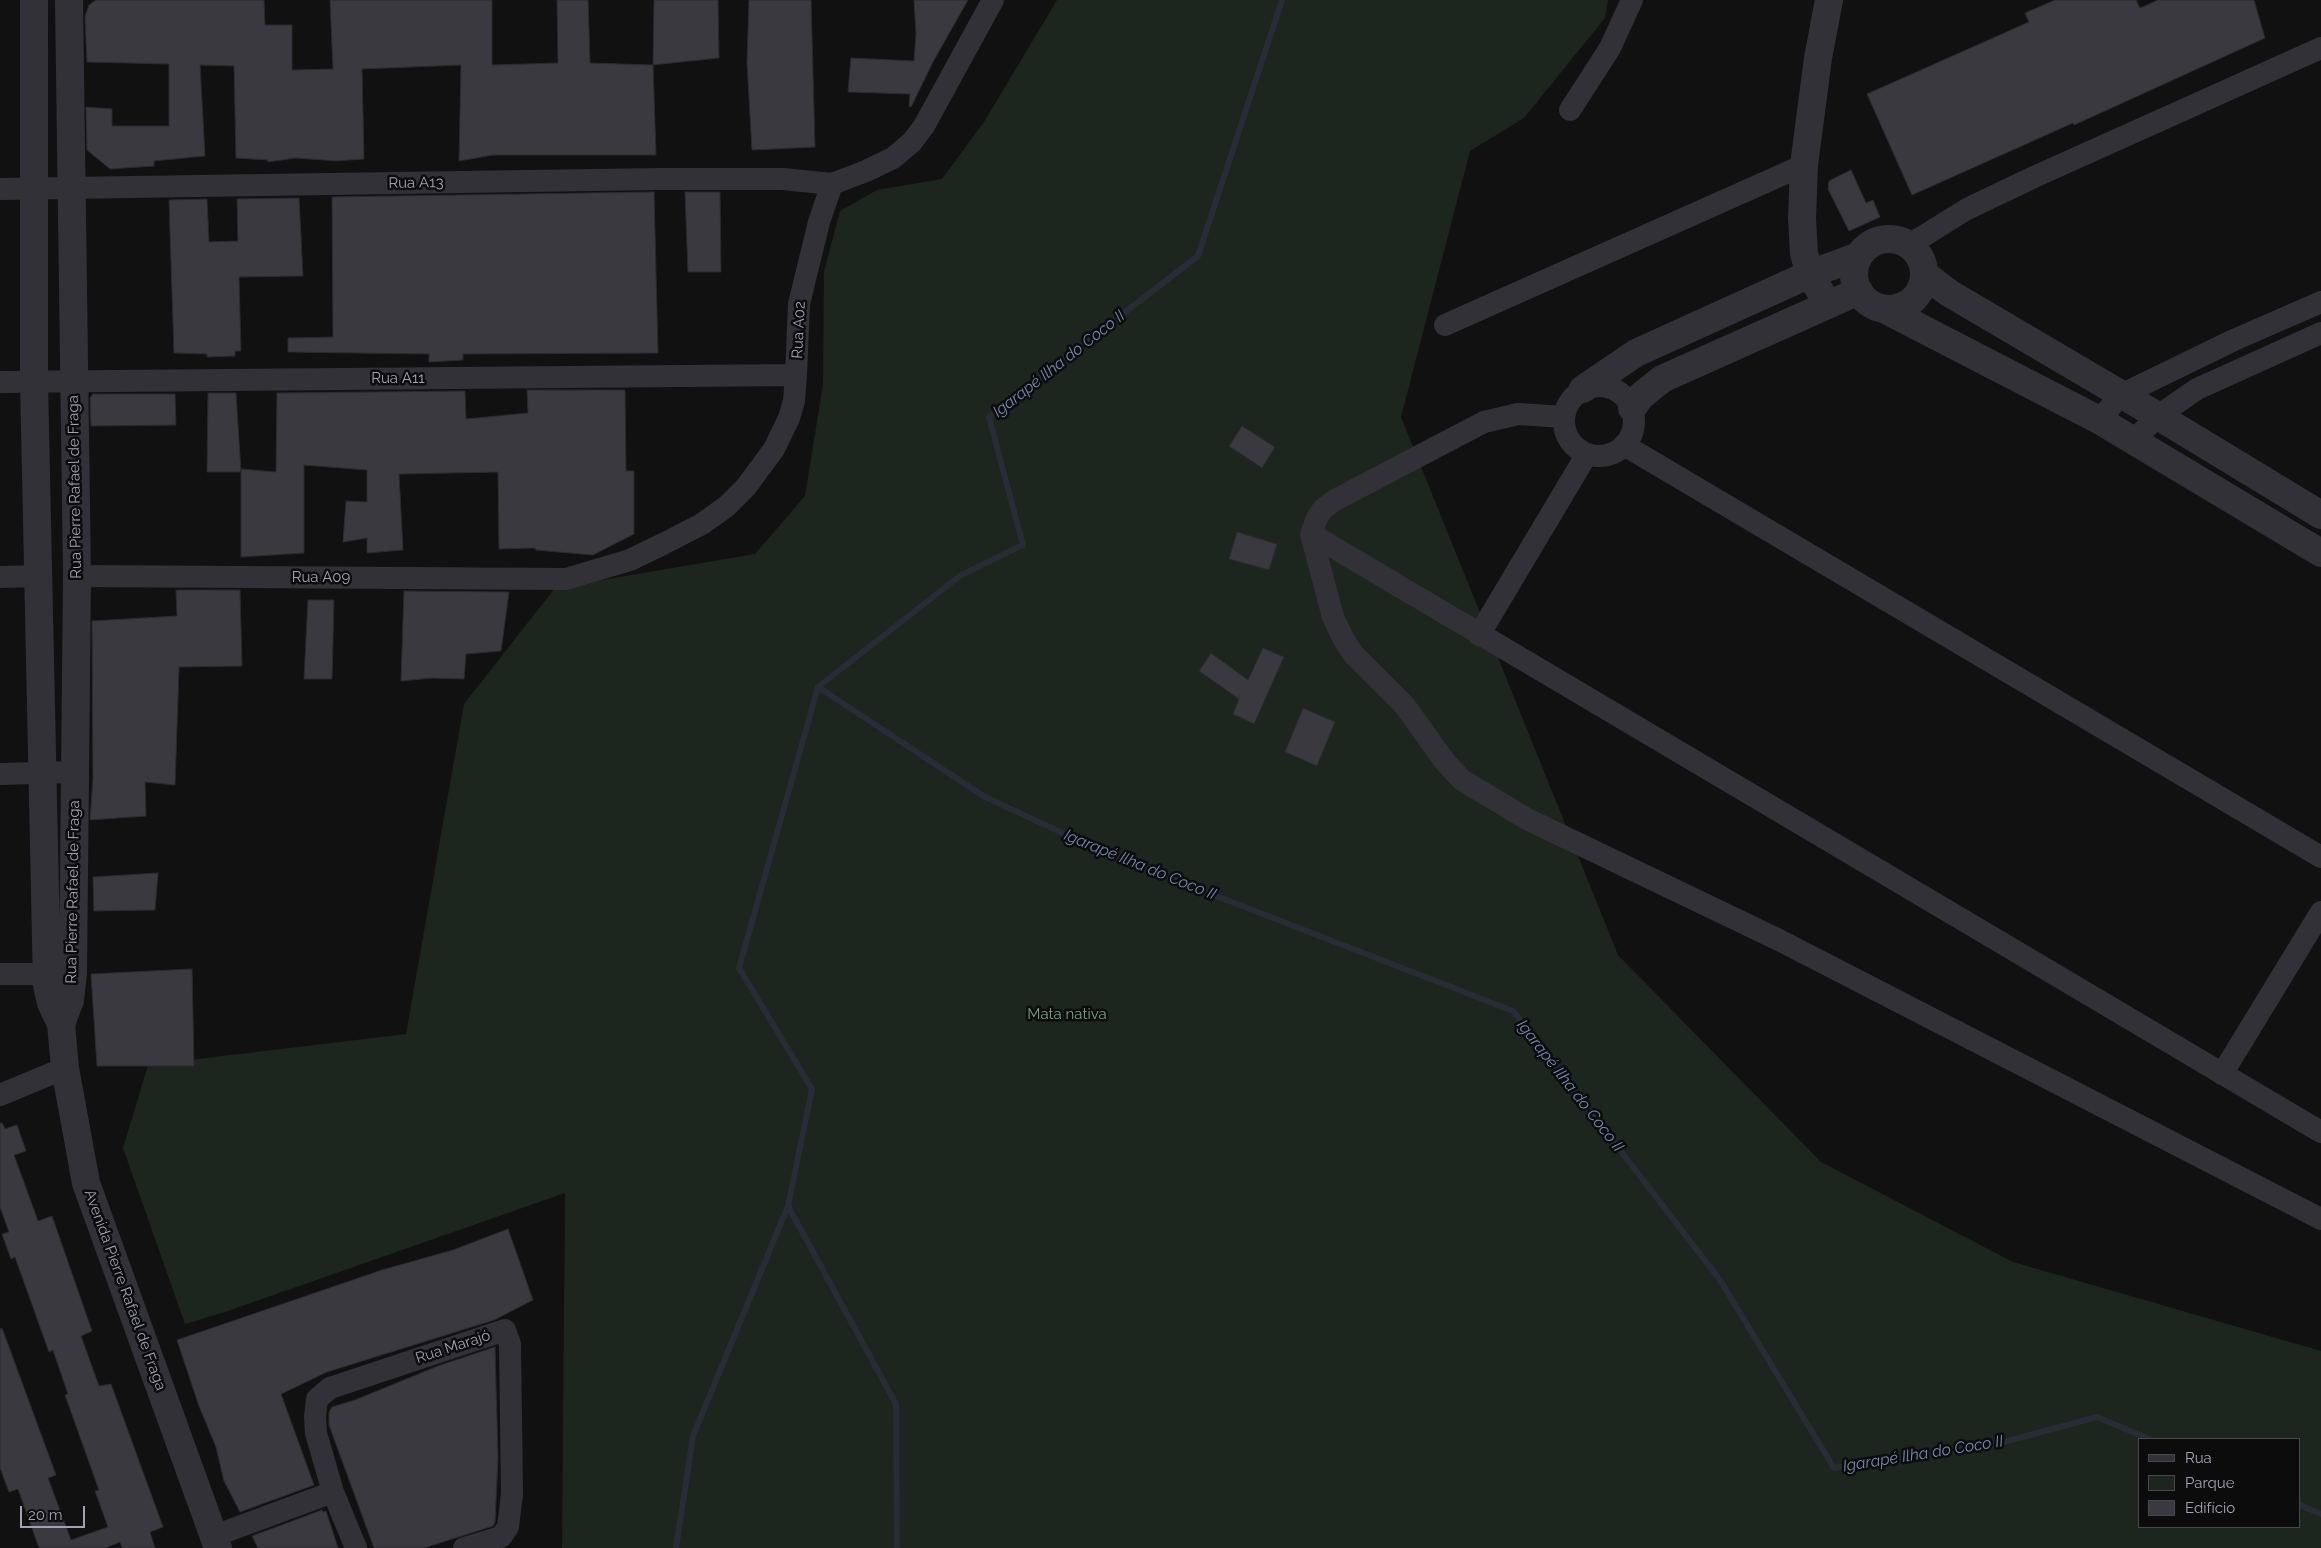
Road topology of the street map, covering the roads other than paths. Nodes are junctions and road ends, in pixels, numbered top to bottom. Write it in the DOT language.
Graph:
graph roads {
  1 [pos="34,0"];
  2 [pos="69,0"];
  3 [pos="993,0"];
  4 [pos="1632,0"];
  5 [pos="1829,0"];
  6 [pos="2321,48"];
  7 [pos="1570,110"];
  8 [pos="1804,165"];
  9 [pos="832,184"];
  10 [pos="34,188"];
  11 [pos="73,188"];
  12 [pos="0,189"];
  13 [pos="1909,245"];
  14 [pos="1859,256"];
  15 [pos="1810,274"];
  16 [pos="1924,274"];
  17 [pos="1859,291"];
  18 [pos="2321,302"];
  19 [pos="1827,303"];
  20 [pos="1886,310"];
  21 [pos="1445,324"];
  22 [pos="2321,333"];
  23 [pos="796,375"];
  24 [pos="74,380"];
  25 [pos="34,381"];
  26 [pos="0,382"];
  27 [pos="1583,389"];
  28 [pos="2121,395"];
  29 [pos="1632,408"];
  30 [pos="2158,416"];
  31 [pos="1564,417"];
  32 [pos="2099,420"];
  33 [pos="2133,441"];
  34 [pos="1624,446"];
  35 [pos="1587,454"];
  36 [pos="2321,515"];
  37 [pos="1311,534"];
  38 [pos="2321,553"];
  39 [pos="37,576"];
  40 [pos="77,576"];
  41 [pos="0,577"];
  42 [pos="566,579"];
  43 [pos="1479,635"];
  44 [pos="75,772"];
  45 [pos="43,773"];
  46 [pos="0,774"];
  47 [pos="2321,857"];
  48 [pos="2321,912"];
  49 [pos="0,974"];
  50 [pos="60,974"];
  51 [pos="60,1024"];
  52 [pos="65,1068"];
  53 [pos="2222,1074"];
  54 [pos="0,1095"];
  55 [pos="2321,1132"];
  56 [pos="2321,1219"];
  57 [pos="333,1492"];
  58 [pos="216,1542"];
  59 [pos="356,1548"];
  60 [pos="464,1548"];
  1 -- 10 [label="street, Rua Pierre Rafael de Fraga"];
  2 -- 11 [label="street, Rua Pierre Rafael de Fraga"];
  3 -- 9 [label="street"];
  4 -- 7 [label="street"];
  5 -- 8 [label="street"];
  6 -- 13 [label="street"];
  8 -- 15 [label="street"];
  8 -- 21 [label="street"];
  9 -- 11 [label="street, Rua A13"];
  9 -- 23 [label="street, Rua A02"];
  10 -- 11 [label="street, Rua A13"];
  10 -- 12 [label="street, Rua A13"];
  10 -- 25 [label="street, Rua Pierre Rafael de Fraga"];
  11 -- 24 [label="street, Rua Pierre Rafael de Fraga"];
  13 -- 14 [label="street"];
  13 -- 16 [label="street"];
  14 -- 15 [label="street"];
  14 -- 17 [label="street"];
  15 -- 19 [label="street"];
  15 -- 27 [label="street"];
  16 -- 20 [label="street"];
  16 -- 28 [label="street"];
  17 -- 19 [label="street"];
  17 -- 20 [label="street"];
  18 -- 28 [label="street"];
  19 -- 29 [label="street"];
  20 -- 32 [label="street"];
  22 -- 30 [label="street"];
  23 -- 24 [label="street, Rua A11"];
  23 -- 42 [label="street, Rua A02"];
  24 -- 25 [label="street, Rua A11"];
  24 -- 40 [label="street, Rua Pierre Rafael de Fraga"];
  25 -- 26 [label="street, Rua A11"];
  25 -- 39 [label="street, Rua Pierre Rafael de Fraga"];
  27 -- 29 [label="street"];
  27 -- 31 [label="street"];
  28 -- 30 [label="street"];
  28 -- 32 [label="street"];
  29 -- 34 [label="street"];
  30 -- 33 [label="street"];
  30 -- 36 [label="street"];
  31 -- 35 [label="street"];
  31 -- 37 [label="street"];
  32 -- 33 [label="street"];
  33 -- 38 [label="street"];
  34 -- 35 [label="street"];
  34 -- 47 [label="street"];
  35 -- 43 [label="street"];
  37 -- 43 [label="street"];
  37 -- 56 [label="street"];
  39 -- 41 [label="street"];
  39 -- 45 [label="street, Rua Pierre Rafael de Fraga"];
  40 -- 42 [label="street, Rua A09"];
  40 -- 44 [label="street, Rua Pierre Rafael de Fraga"];
  43 -- 53 [label="street"];
  44 -- 45 [label="street"];
  44 -- 50 [label="street, Rua Pierre Rafael de Fraga"];
  45 -- 46 [label="street"];
  45 -- 50 [label="street, Rua Pierre Rafael de Fraga"];
  48 -- 53 [label="street"];
  49 -- 50 [label="street"];
  50 -- 51 [label="street, Rua Pierre Rafael de Fraga"];
  51 -- 52 [label="street, Avenida Pierre Rafael de Fraga"];
  52 -- 54 [label="street"];
  52 -- 58 [label="street, Avenida Pierre Rafael de Fraga"];
  53 -- 55 [label="street"];
  57 -- 58 [label="street"];
  57 -- 59 [label="street, Rua Marajó"];
  57 -- 60 [label="street, Rua Marajó"];
}
